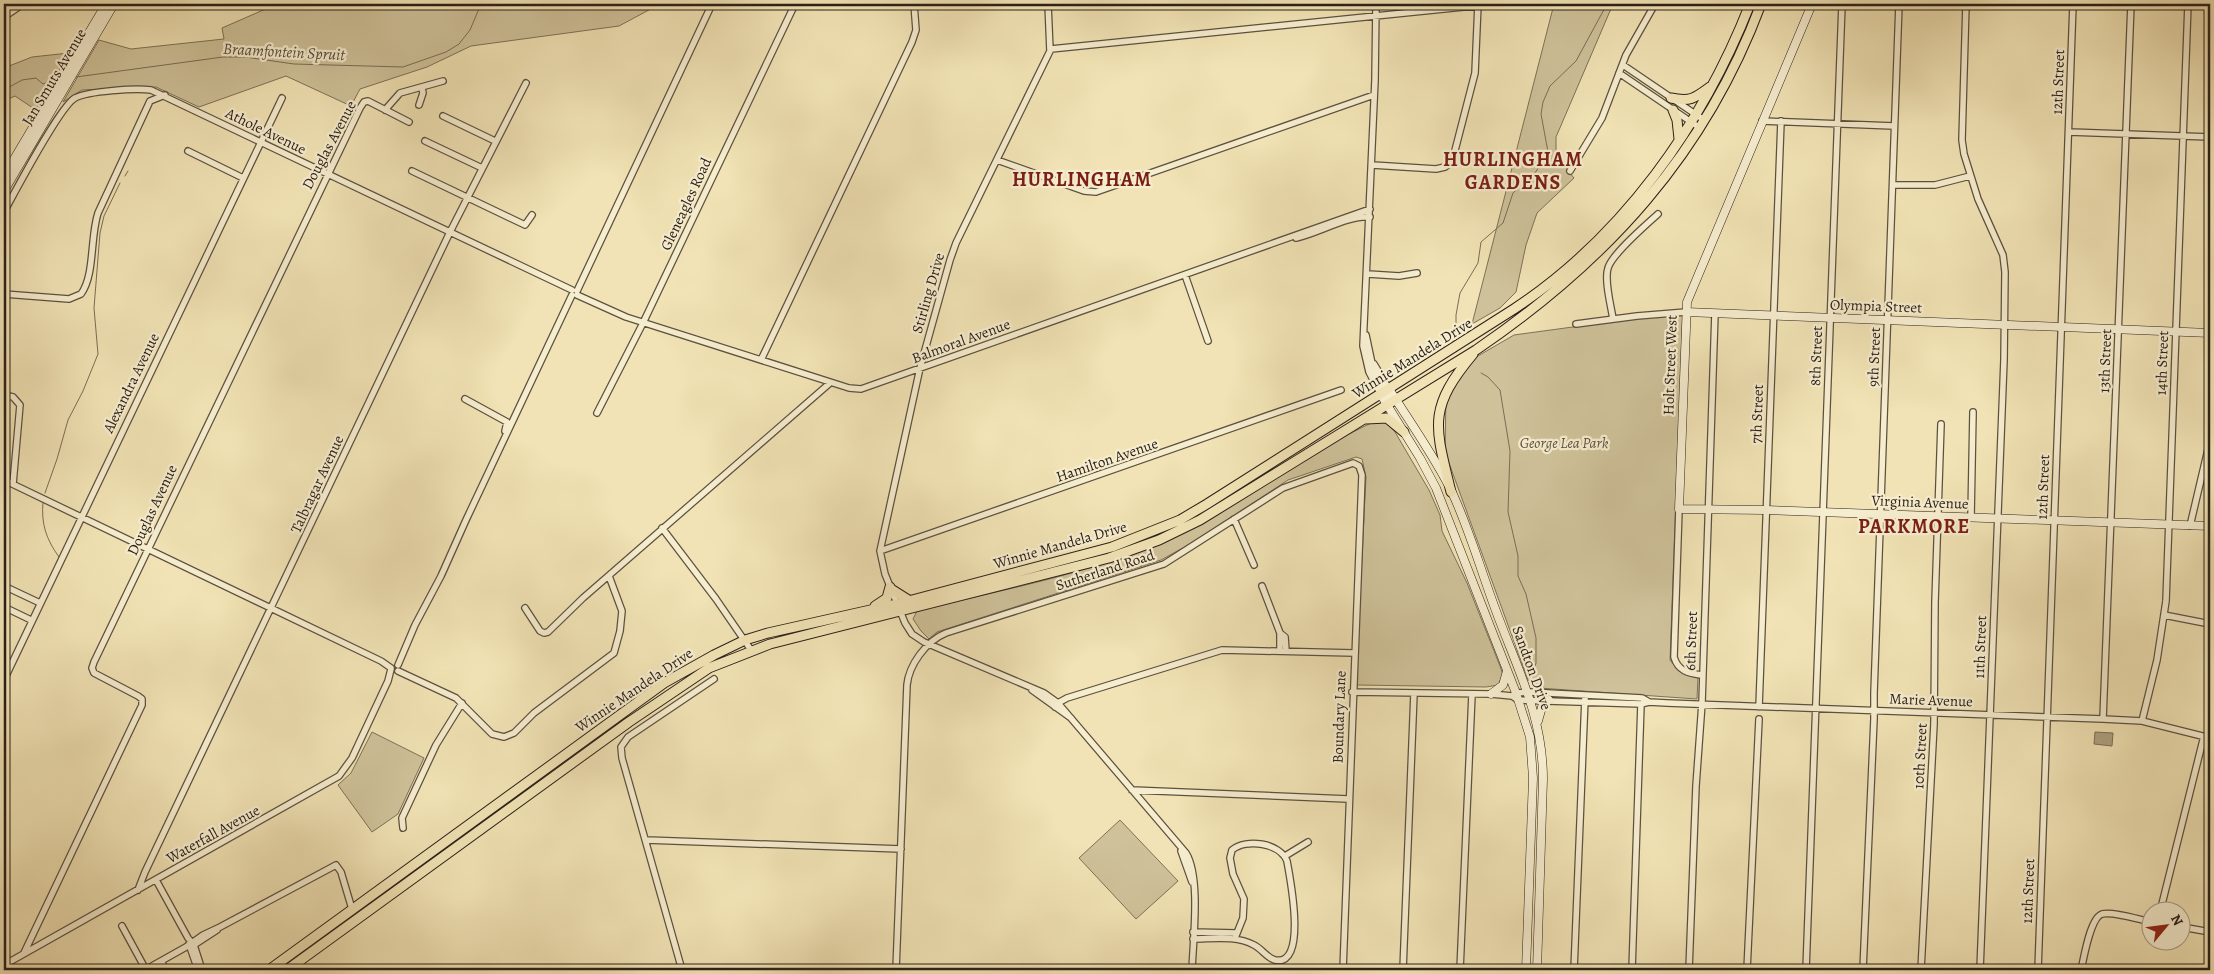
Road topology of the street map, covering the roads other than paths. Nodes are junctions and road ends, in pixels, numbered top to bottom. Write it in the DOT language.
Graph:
graph roads {
  1 [pos="23,4"];
  2 [pos="106,4"];
  3 [pos="114,4"];
  4 [pos="712,4"];
  5 [pos="795,4"];
  6 [pos="914,4"];
  7 [pos="1048,4"];
  8 [pos="1376,4"];
  9 [pos="1493,4"];
  10 [pos="1654,4"];
  11 [pos="1750,4"];
  12 [pos="1761,4"];
  13 [pos="1812,4"];
  14 [pos="1842,4"];
  15 [pos="1899,4"];
  16 [pos="1966,4"];
  17 [pos="2073,4"];
  18 [pos="2131,4"];
  19 [pos="2188,4"];
  20 [pos="1478,5"];
  21 [pos="1448,6"];
  22 [pos="1377,15"];
  23 [pos="4,17"];
  24 [pos="1051,49"];
  25 [pos="1623,65"];
  26 [pos="1619,74"];
  27 [pos="443,81"];
  28 [pos="526,83"];
  29 [pos="1712,85"];
  30 [pos="422,88"];
  31 [pos="58,90"];
  32 [pos="143,90"];
  33 [pos="1374,95"];
  34 [pos="165,96"];
  35 [pos="282,98"];
  36 [pos="1671,98"];
  37 [pos="150,102"];
  38 [pos="419,105"];
  39 [pos="385,110"];
  40 [pos="1674,110"];
  41 [pos="444,116"];
  42 [pos="1693,118"];
  43 [pos="1762,121"];
  44 [pos="409,122"];
  45 [pos="1781,122"];
  46 [pos="1838,123"];
  47 [pos="1702,124"];
  48 [pos="1894,126"];
  49 [pos="2069,132"];
  50 [pos="2126,134"];
  51 [pos="2184,136"];
  52 [pos="2210,137"];
  53 [pos="1679,139"];
  54 [pos="426,141"];
  55 [pos="495,141"];
  56 [pos="260,142"];
  57 [pos="188,152"];
  58 [pos="996,160"];
  59 [pos="1372,165"];
  60 [pos="482,168"];
  61 [pos="412,171"];
  62 [pos="1570,171"];
  63 [pos="327,174"];
  64 [pos="4,176"];
  65 [pos="1970,176"];
  66 [pos="243,178"];
  67 [pos="1894,185"];
  68 [pos="4,191"];
  69 [pos="467,198"];
  70 [pos="1370,209"];
  71 [pos="4,212"];
  72 [pos="1658,214"];
  73 [pos="532,215"];
  74 [pos="1370,217"];
  75 [pos="1326,226"];
  76 [pos="450,232"];
  77 [pos="1417,273"];
  78 [pos="1368,274"];
  79 [pos="1185,275"];
  80 [pos="574,293"];
  81 [pos="4,294"];
  82 [pos="1686,312"];
  83 [pos="1715,313"];
  84 [pos="1773,315"];
  85 [pos="1613,318"];
  86 [pos="1830,318"];
  87 [pos="1887,321"];
  88 [pos="643,323"];
  89 [pos="1576,324"];
  90 [pos="2005,324"];
  91 [pos="2061,326"];
  92 [pos="2118,329"];
  93 [pos="2176,331"];
  94 [pos="1365,332"];
  95 [pos="2210,333"];
  96 [pos="1208,341"];
  97 [pos="1476,350"];
  98 [pos="761,360"];
  99 [pos="920,368"];
  100 [pos="830,383"];
  101 [pos="1342,390"];
  102 [pos="1385,392"];
  103 [pos="4,395"];
  104 [pos="465,399"];
  105 [pos="1391,402"];
  106 [pos="1973,412"];
  107 [pos="597,413"];
  108 [pos="1363,419"];
  109 [pos="1941,424"];
  110 [pos="1404,432"];
  111 [pos="2210,441"];
  112 [pos="500,448"];
  113 [pos="1359,466"];
  114 [pos="4,480"];
  115 [pos="13,484"];
  116 [pos="1451,492"];
  117 [pos="1679,509"];
  118 [pos="1708,509"];
  119 [pos="1766,510"];
  120 [pos="1824,512"];
  121 [pos="1880,514"];
  122 [pos="1938,516"];
  123 [pos="80,517"];
  124 [pos="1971,517"];
  125 [pos="1234,519"];
  126 [pos="1997,519"];
  127 [pos="2054,522"];
  128 [pos="2111,523"];
  129 [pos="2168,525"];
  130 [pos="2190,526"];
  131 [pos="2210,526"];
  132 [pos="662,528"];
  133 [pos="147,549"];
  134 [pos="880,551"];
  135 [pos="1254,566"];
  136 [pos="609,576"];
  137 [pos="4,586"];
  138 [pos="1262,586"];
  139 [pos="891,588"];
  140 [pos="910,600"];
  141 [pos="40,603"];
  142 [pos="4,608"];
  143 [pos="271,608"];
  144 [pos="525,608"];
  145 [pos="898,608"];
  146 [pos="868,610"];
  147 [pos="2164,615"];
  148 [pos="31,620"];
  149 [pos="2210,624"];
  150 [pos="745,640"];
  151 [pos="930,645"];
  152 [pos="751,650"];
  153 [pos="1283,651"];
  154 [pos="1354,653"];
  155 [pos="4,661"];
  156 [pos="11,664"];
  157 [pos="395,668"];
  158 [pos="1507,669"];
  159 [pos="1702,675"];
  160 [pos="714,679"];
  161 [pos="4,680"];
  162 [pos="1352,692"];
  163 [pos="1414,693"];
  164 [pos="1472,694"];
  165 [pos="1491,694"];
  166 [pos="1515,696"];
  167 [pos="1530,696"];
  168 [pos="1585,698"];
  169 [pos="1549,700"];
  170 [pos="1649,702"];
  171 [pos="462,703"];
  172 [pos="1702,703"];
  173 [pos="1642,704"];
  174 [pos="1057,705"];
  175 [pos="1759,706"];
  176 [pos="1816,708"];
  177 [pos="1874,710"];
  178 [pos="1934,713"];
  179 [pos="1990,715"];
  180 [pos="2047,717"];
  181 [pos="1759,719"];
  182 [pos="2103,719"];
  183 [pos="2142,721"];
  184 [pos="1537,723"];
  185 [pos="2207,737"];
  186 [pos="1132,790"];
  187 [pos="1348,799"];
  188 [pos="403,828"];
  189 [pos="646,840"];
  190 [pos="1308,842"];
  191 [pos="901,849"];
  192 [pos="1285,856"];
  193 [pos="156,880"];
  194 [pos="138,890"];
  195 [pos="2163,902"];
  196 [pos="352,909"];
  197 [pos="2142,920"];
  198 [pos="122,926"];
  199 [pos="2192,929"];
  200 [pos="1193,932"];
  201 [pos="2210,932"];
  202 [pos="1235,936"];
  203 [pos="1193,939"];
  204 [pos="190,943"];
  205 [pos="24,953"];
  206 [pos="161,961"];
  207 [pos="4,965"];
  208 [pos="146,970"];
  209 [pos="166,970"];
  210 [pos="198,970"];
  211 [pos="202,970"];
  212 [pos="269,970"];
  213 [pos="286,970"];
  214 [pos="682,970"];
  215 [pos="896,970"];
  216 [pos="1192,970"];
  217 [pos="1343,970"];
  218 [pos="1402,970"];
  219 [pos="1460,970"];
  220 [pos="1526,970"];
  221 [pos="1537,970"];
  222 [pos="1574,970"];
  223 [pos="1632,970"];
  224 [pos="1689,970"];
  225 [pos="1747,970"];
  226 [pos="1806,970"];
  227 [pos="1863,970"];
  228 [pos="1921,970"];
  229 [pos="1980,970"];
  230 [pos="2038,970"];
  231 [pos="2080,970"];
  1 -- 23 [label="street"];
  2 -- 31 [label="main road, Jan Smuts Avenue"];
  3 -- 31 [label="main road, Jan Smuts Avenue"];
  4 -- 80 [label="street, Waterfall Avenue"];
  5 -- 88 [label="street, Gleneagles Road"];
  6 -- 98 [label="street"];
  7 -- 24 [label="street"];
  8 -- 22 [label="street"];
  9 -- 20 [label="street"];
  10 -- 25 [label="street"];
  11 -- 29 [label="main road, Winnie Mandela Drive"];
  12 -- 47 [label="main road, Winnie Mandela Drive"];
  13 -- 43 [label="main road, Holt Street West"];
  14 -- 46 [label="street, 8th Street"];
  15 -- 48 [label="street, 9th Street"];
  16 -- 65 [label="street, 11th Street"];
  17 -- 49 [label="street, 12th Street"];
  18 -- 50 [label="street, 13th Street"];
  19 -- 51 [label="street, 14th Street"];
  20 -- 21 [label="street"];
  20 -- 59 [label="street"];
  21 -- 22 [label="street"];
  22 -- 24 [label="street"];
  22 -- 33 [label="street"];
  24 -- 58 [label="street, Stirling Drive"];
  25 -- 26 [label="street"];
  25 -- 36 [label="street"];
  26 -- 40 [label="street"];
  26 -- 62 [label="street"];
  27 -- 30 [label="street"];
  28 -- 55 [label="street, Talbragar Avenue"];
  29 -- 36 [label="main road"];
  29 -- 42 [label="main road, Winnie Mandela Drive"];
  30 -- 38 [label="street"];
  30 -- 39 [label="street"];
  31 -- 64 [label="main road, Jan Smuts Avenue"];
  31 -- 68 [label="main road, Jan Smuts Avenue"];
  32 -- 34 [label="street, Athole Avenue"];
  32 -- 37 [label="street"];
  32 -- 71 [label="street, Athole Avenue"];
  33 -- 58 [label="street"];
  33 -- 59 [label="street"];
  34 -- 37 [label="street"];
  34 -- 56 [label="street, Athole Avenue"];
  35 -- 56 [label="street, Alexandra Avenue"];
  36 -- 42 [label="street"];
  37 -- 81 [label="street"];
  39 -- 44 [label="street, Douglas Avenue"];
  39 -- 63 [label="street, Douglas Avenue"];
  40 -- 42 [label="street"];
  40 -- 53 [label="main road"];
  41 -- 55 [label="street"];
  42 -- 47 [label="street"];
  42 -- 53 [label="main road, Winnie Mandela Drive"];
  43 -- 45 [label="street"];
  43 -- 82 [label="main road, Holt Street West"];
  45 -- 46 [label="street"];
  45 -- 84 [label="street, 7th Street"];
  46 -- 48 [label="street"];
  46 -- 86 [label="street, 8th Street"];
  47 -- 97 [label="main road, Winnie Mandela Drive"];
  48 -- 67 [label="street, 9th Street"];
  49 -- 50 [label="street"];
  49 -- 91 [label="street, 12th Street"];
  50 -- 51 [label="street"];
  50 -- 92 [label="street, 13th Street"];
  51 -- 52 [label="street"];
  51 -- 93 [label="street, 14th Street"];
  53 -- 102 [label="main road, Winnie Mandela Drive"];
  54 -- 60 [label="street"];
  55 -- 60 [label="street, Talbragar Avenue"];
  56 -- 63 [label="street, Athole Avenue"];
  56 -- 66 [label="street, Alexandra Avenue"];
  57 -- 66 [label="street"];
  58 -- 99 [label="street, Stirling Drive"];
  59 -- 70 [label="street"];
  60 -- 69 [label="street, Talbragar Avenue"];
  61 -- 69 [label="street"];
  63 -- 76 [label="street, Athole Avenue"];
  63 -- 133 [label="street, Douglas Avenue"];
  65 -- 67 [label="street"];
  65 -- 90 [label="street, 11th Street"];
  66 -- 123 [label="street, Alexandra Avenue"];
  67 -- 87 [label="street, 9th Street"];
  69 -- 73 [label="street"];
  69 -- 76 [label="street, Talbragar Avenue"];
  70 -- 74 [label="street"];
  70 -- 75 [label="street, Balmoral Avenue"];
  72 -- 85 [label="street"];
  74 -- 75 [label="street, Balmoral Avenue"];
  74 -- 78 [label="street"];
  75 -- 79 [label="street, Balmoral Avenue"];
  76 -- 80 [label="street, Athole Avenue"];
  76 -- 143 [label="street, Talbragar Avenue"];
  77 -- 78 [label="street"];
  78 -- 94 [label="street"];
  79 -- 96 [label="street"];
  79 -- 99 [label="street, Balmoral Avenue"];
  80 -- 88 [label="street, Athole Avenue"];
  80 -- 112 [label="street, Waterfall Avenue"];
  82 -- 83 [label="main road, Olympia Street"];
  82 -- 85 [label="street, Olympia Street"];
  82 -- 117 [label="main road, Holt Street West"];
  83 -- 84 [label="main road, Olympia Street"];
  83 -- 118 [label="street, 6th Street"];
  84 -- 86 [label="main road, Olympia Street"];
  84 -- 119 [label="street, 7th Street"];
  85 -- 89 [label="street, Olympia Street"];
  86 -- 87 [label="main road, Olympia Street"];
  86 -- 120 [label="street, 8th Street"];
  87 -- 90 [label="main road, Olympia Street"];
  87 -- 121 [label="street, 9th Street"];
  88 -- 98 [label="street, Balmoral Avenue"];
  88 -- 107 [label="street, Gleneagles Road"];
  90 -- 91 [label="main road, Olympia Street"];
  90 -- 126 [label="street, 11th Street"];
  91 -- 92 [label="main road, Olympia Street"];
  91 -- 127 [label="street, 12th Street"];
  92 -- 93 [label="main road, Olympia Street"];
  92 -- 128 [label="street, 13th Street"];
  93 -- 95 [label="main road, Olympia Street"];
  93 -- 129 [label="street, 14th Street"];
  94 -- 102 [label="street"];
  94 -- 102 [label="street"];
  97 -- 105 [label="main road, Winnie Mandela Drive"];
  97 -- 116 [label="main road"];
  98 -- 100 [label="street, Balmoral Avenue"];
  99 -- 100 [label="street, Balmoral Avenue"];
  99 -- 134 [label="street, Stirling Drive"];
  100 -- 132 [label="street"];
  101 -- 134 [label="street, Hamilton Avenue"];
  102 -- 105 [label="main road"];
  102 -- 140 [label="main road, Winnie Mandela Drive"];
  103 -- 115 [label="street"];
  104 -- 112 [label="street"];
  105 -- 108 [label="main road, Winnie Mandela Drive"];
  105 -- 110 [label="main road, Sandton Drive"];
  105 -- 116 [label="main road, Sandton Drive"];
  106 -- 124 [label="street"];
  108 -- 110 [label="main road"];
  108 -- 145 [label="main road, Winnie Mandela Drive"];
  109 -- 122 [label="street, 10th Street"];
  110 -- 158 [label="main road, Sandton Drive"];
  111 -- 130 [label="street"];
  112 -- 157 [label="street, Waterfall Avenue"];
  113 -- 125 [label="street, Sutherland Road"];
  113 -- 154 [label="street, Boundary Lane"];
  114 -- 115 [label="street"];
  115 -- 123 [label="street"];
  116 -- 167 [label="main road, Sandton Drive"];
  117 -- 118 [label="main road, Virginia Avenue"];
  117 -- 159 [label="street, Holt Street West"];
  118 -- 119 [label="main road, Virginia Avenue"];
  118 -- 159 [label="street, 6th Street"];
  119 -- 120 [label="main road, Virginia Avenue"];
  119 -- 175 [label="street, 7th Street"];
  120 -- 121 [label="main road, Virginia Avenue"];
  120 -- 176 [label="street, 8th Street"];
  121 -- 122 [label="main road, Virginia Avenue"];
  121 -- 177 [label="street, 9th Street"];
  122 -- 124 [label="main road, Virginia Avenue"];
  122 -- 178 [label="street, 10th Street"];
  123 -- 133 [label="street"];
  123 -- 141 [label="street, Alexandra Avenue"];
  124 -- 126 [label="main road, Virginia Avenue"];
  125 -- 135 [label="street"];
  125 -- 151 [label="street, Sutherland Road"];
  126 -- 127 [label="main road, Virginia Avenue"];
  126 -- 179 [label="street, 11th Street"];
  127 -- 128 [label="main road, Virginia Avenue"];
  127 -- 180 [label="street, 12th Street"];
  128 -- 129 [label="main road, Virginia Avenue"];
  128 -- 182 [label="street, 13th Street"];
  129 -- 130 [label="main road, Virginia Avenue"];
  129 -- 147 [label="street, 14th Street"];
  130 -- 131 [label="main road, Virginia Avenue"];
  132 -- 136 [label="street"];
  132 -- 150 [label="street"];
  133 -- 143 [label="street"];
  133 -- 205 [label="street, Douglas Avenue"];
  134 -- 139 [label="street, Stirling Drive"];
  136 -- 144 [label="street"];
  136 -- 171 [label="street"];
  137 -- 141 [label="street"];
  138 -- 153 [label="street"];
  139 -- 140 [label="main road"];
  139 -- 145 [label="street, Stirling Drive"];
  139 -- 146 [label="main road"];
  140 -- 145 [label="main road, Winnie Mandela Drive"];
  141 -- 148 [label="street, Alexandra Avenue"];
  142 -- 148 [label="street"];
  143 -- 157 [label="street"];
  143 -- 194 [label="street, Talbragar Avenue"];
  145 -- 146 [label="main road, Winnie Mandela Drive"];
  145 -- 151 [label="street, Stirling Drive"];
  145 -- 152 [label="main road, Winnie Mandela Drive"];
  146 -- 150 [label="main road, Winnie Mandela Drive"];
  147 -- 149 [label="street"];
  147 -- 183 [label="street, 14th Street"];
  148 -- 156 [label="street, Alexandra Avenue"];
  150 -- 152 [label="street"];
  150 -- 196 [label="main road, Winnie Mandela Drive"];
  151 -- 174 [label="street, Stirling Drive"];
  151 -- 191 [label="street, Sutherland Road"];
  152 -- 213 [label="main road, Winnie Mandela Drive"];
  153 -- 154 [label="street"];
  153 -- 174 [label="street"];
  154 -- 162 [label="street, Boundary Lane"];
  155 -- 156 [label="street"];
  156 -- 161 [label="street, Alexandra Avenue"];
  157 -- 171 [label="street"];
  157 -- 193 [label="street, Waterfall Avenue"];
  158 -- 165 [label="main road"];
  158 -- 166 [label="main road, Sandton Drive"];
  159 -- 172 [label="street, 6th Street"];
  160 -- 189 [label="street"];
  162 -- 163 [label="street"];
  162 -- 187 [label="street, Boundary Lane"];
  163 -- 164 [label="street"];
  163 -- 218 [label="street"];
  164 -- 165 [label="street"];
  164 -- 219 [label="street"];
  165 -- 166 [label="street"];
  166 -- 167 [label="street"];
  166 -- 220 [label="main road, Sandton Drive"];
  167 -- 168 [label="street, Marie Avenue"];
  167 -- 169 [label="street, Marie Avenue"];
  167 -- 184 [label="main road, Sandton Drive"];
  168 -- 169 [label="street, Marie Avenue"];
  168 -- 170 [label="street, Marie Avenue"];
  168 -- 173 [label="street, Marie Avenue"];
  168 -- 222 [label="street"];
  169 -- 184 [label="main road"];
  170 -- 172 [label="street, Marie Avenue"];
  170 -- 173 [label="street, Marie Avenue"];
  171 -- 188 [label="street"];
  172 -- 175 [label="street, Marie Avenue"];
  172 -- 224 [label="street, 6th Street"];
  173 -- 223 [label="street"];
  174 -- 186 [label="street, Stirling Drive"];
  175 -- 176 [label="street, Marie Avenue"];
  176 -- 177 [label="street, Marie Avenue"];
  176 -- 226 [label="street, 8th Street"];
  177 -- 178 [label="street, Marie Avenue"];
  177 -- 227 [label="street, 9th Street"];
  178 -- 179 [label="street, Marie Avenue"];
  178 -- 228 [label="street, 10th Street"];
  179 -- 180 [label="street, Marie Avenue"];
  179 -- 229 [label="street, 11th Street"];
  180 -- 182 [label="street, Marie Avenue"];
  180 -- 230 [label="street, 12th Street"];
  181 -- 225 [label="street"];
  182 -- 183 [label="street, Marie Avenue"];
  183 -- 185 [label="street, Marie Avenue"];
  184 -- 221 [label="main road, Sandton Drive"];
  185 -- 195 [label="street"];
  186 -- 187 [label="street"];
  186 -- 200 [label="street, Stirling Drive"];
  187 -- 217 [label="street, Boundary Lane"];
  189 -- 191 [label="street"];
  189 -- 214 [label="street"];
  190 -- 192 [label="street"];
  191 -- 215 [label="street, Sutherland Road"];
  192 -- 202 [label="street"];
  192 -- 202 [label="street"];
  193 -- 194 [label="street, Waterfall Avenue"];
  193 -- 204 [label="street"];
  194 -- 205 [label="street, Waterfall Avenue"];
  196 -- 204 [label="street"];
  196 -- 212 [label="main road, Winnie Mandela Drive"];
  197 -- 231 [label="street"];
  198 -- 208 [label="street"];
  199 -- 201 [label="street"];
  200 -- 202 [label="street"];
  200 -- 203 [label="street, Stirling Drive"];
  202 -- 203 [label="street"];
  203 -- 216 [label="street, Stirling Drive"];
  204 -- 206 [label="street"];
  204 -- 210 [label="street"];
  204 -- 211 [label="street"];
  205 -- 207 [label="street, Waterfall Avenue"];
  206 -- 208 [label="street"];
  206 -- 209 [label="street"];
}
